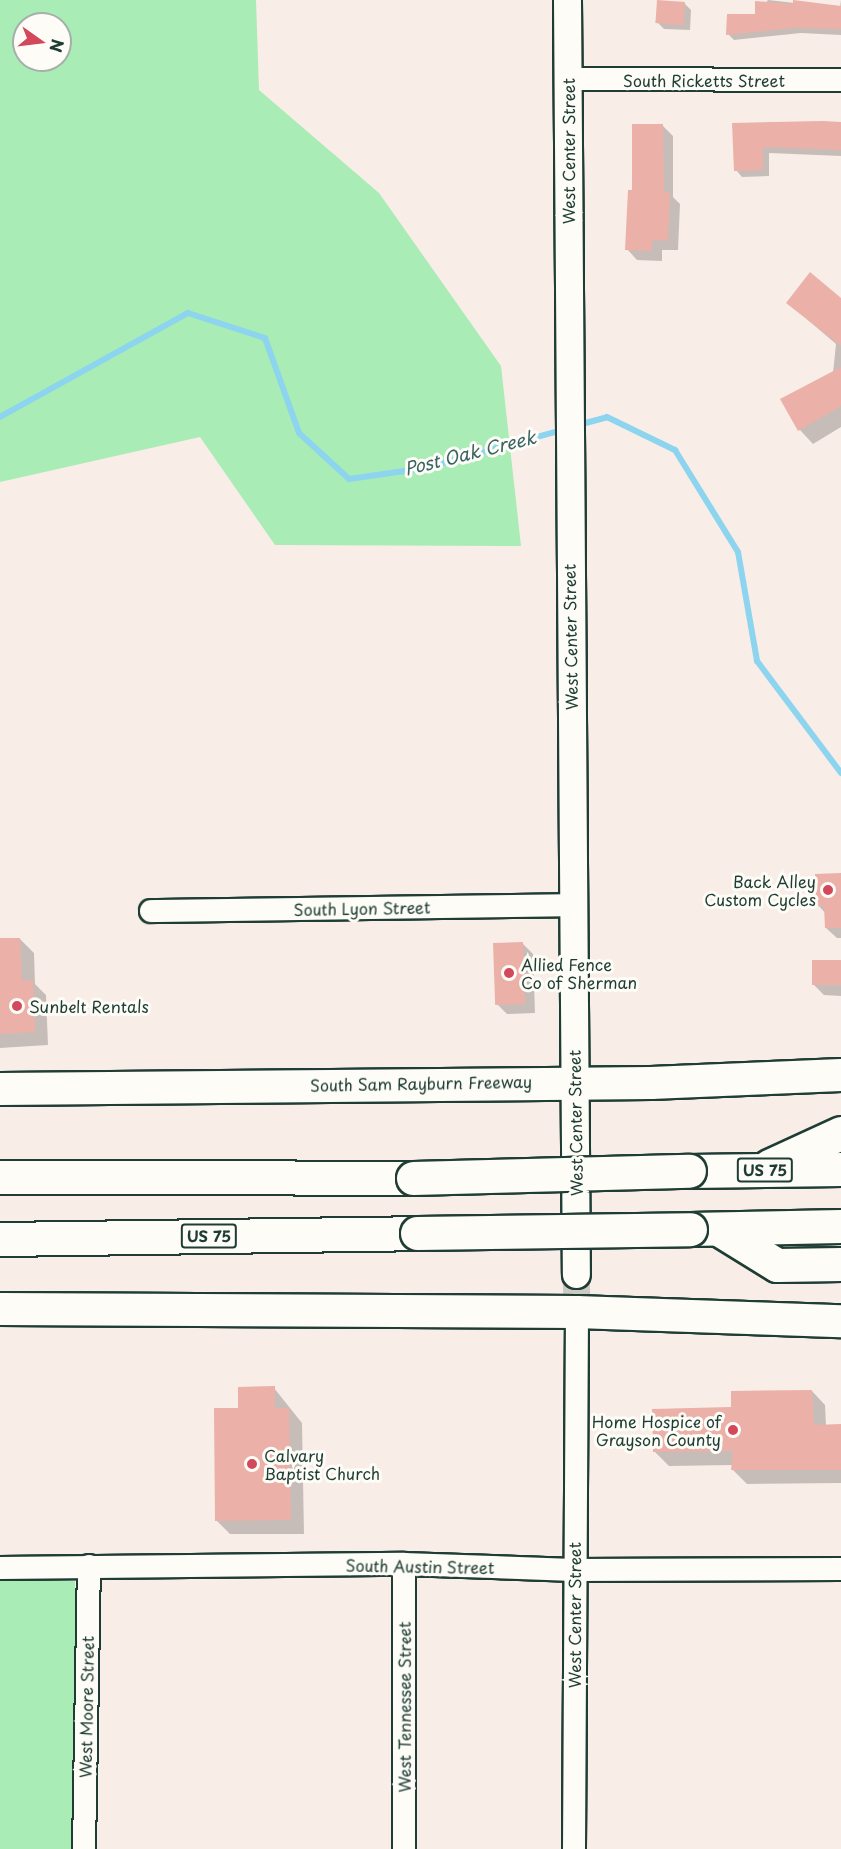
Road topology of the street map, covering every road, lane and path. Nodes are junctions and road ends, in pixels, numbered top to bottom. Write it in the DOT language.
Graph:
graph roads {
  1 [pos="567,0"];
  2 [pos="568,79"];
  3 [pos="841,80"];
  4 [pos="572,905"];
  5 [pos="151,911"];
  6 [pos="841,1075"];
  7 [pos="575,1081"];
  8 [pos="0,1089"];
  9 [pos="841,1132"];
  10 [pos="841,1169"];
  11 [pos="761,1170"];
  12 [pos="0,1177"];
  13 [pos="841,1227"];
  14 [pos="705,1230"];
  15 [pos="0,1239"];
  16 [pos="841,1264"];
  17 [pos="576,1274"];
  18 [pos="0,1309"];
  19 [pos="577,1311"];
  20 [pos="841,1321"];
  21 [pos="404,1564"];
  22 [pos="89,1566"];
  23 [pos="0,1568"];
  24 [pos="841,1569"];
  25 [pos="574,1570"];
  26 [pos="84,1849"];
  27 [pos="404,1849"];
  28 [pos="574,1849"];
  1 -- 2 [label="street, West Center Street"];
  2 -- 3 [label="street, South Ricketts Street"];
  2 -- 4 [label="street, West Center Street"];
  4 -- 5 [label="street, South Lyon Street"];
  4 -- 7 [label="street, West Center Street"];
  6 -- 7 [label="main road, South Sam Rayburn Freeway"];
  7 -- 8 [label="main road, South Sam Rayburn Freeway"];
  7 -- 17 [label="street, West Center Street"];
  9 -- 11 [label="highway"];
  10 -- 11 [label="highway, US 75"];
  11 -- 12 [label="highway, US 75, bridge"];
  13 -- 14 [label="highway, US 75"];
  14 -- 15 [label="highway, US 75, bridge"];
  14 -- 16 [label="highway"];
  18 -- 19 [label="main road"];
  19 -- 20 [label="main road"];
  19 -- 25 [label="street, West Center Street"];
  21 -- 22 [label="street, South Austin Street"];
  21 -- 25 [label="street, South Austin Street"];
  21 -- 27 [label="street, West Tennessee Street"];
  22 -- 23 [label="street, South Austin Street"];
  22 -- 26 [label="street, West Moore Street"];
  24 -- 25 [label="street, South Austin Street"];
  25 -- 28 [label="street, West Center Street"];
}
